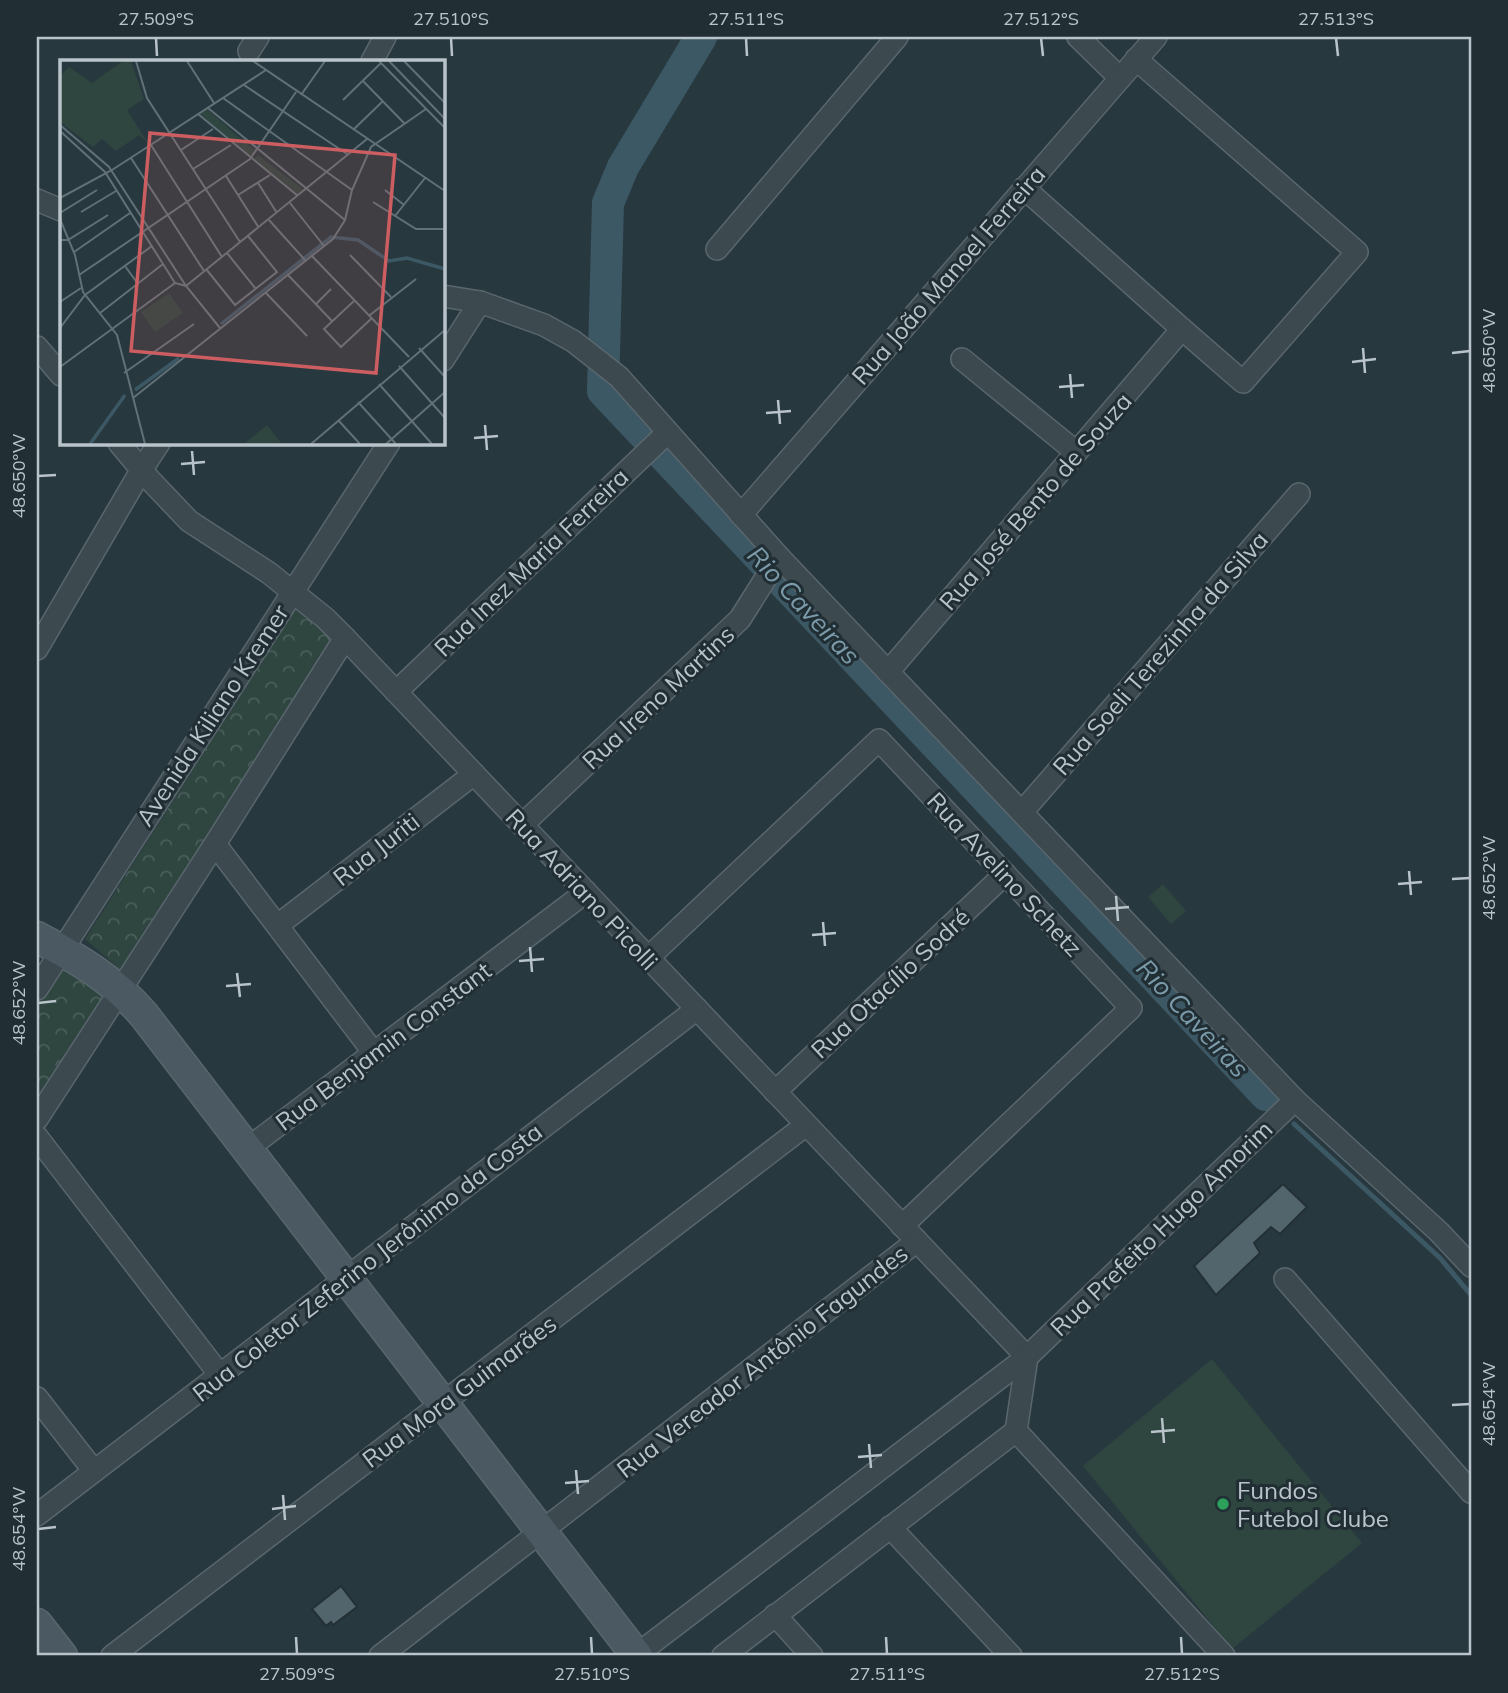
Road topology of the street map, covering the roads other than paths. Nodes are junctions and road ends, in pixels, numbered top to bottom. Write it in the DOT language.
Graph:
graph roads {
  1 [pos="385,37"];
  2 [pos="897,37"];
  3 [pos="1078,37"];
  4 [pos="1156,37"];
  5 [pos="1136,59"];
  6 [pos="373,60"];
  7 [pos="1120,78"];
  8 [pos="1024,188"];
  9 [pos="37,200"];
  10 [pos="60,210"];
  11 [pos="717,249"];
  12 [pos="444,296"];
  13 [pos="480,302"];
  14 [pos="1182,329"];
  15 [pos="37,347"];
  16 [pos="444,358"];
  17 [pos="962,359"];
  18 [pos="60,374"];
  19 [pos="665,435"];
  20 [pos="120,444"];
  21 [pos="158,444"];
  22 [pos="388,444"];
  23 [pos="1076,452"];
  24 [pos="142,469"];
  25 [pos="1299,494"];
  26 [pos="741,514"];
  27 [pos="778,558"];
  28 [pos="292,591"];
  29 [pos="345,638"];
  30 [pos="37,649"];
  31 [pos="888,672"];
  32 [pos="396,692"];
  33 [pos="474,774"];
  34 [pos="1022,812"];
  35 [pos="522,825"];
  36 [pos="215,844"];
  37 [pos="1005,874"];
  38 [pos="586,892"];
  39 [pos="278,925"];
  40 [pos="49,944"];
  41 [pos="648,958"];
  42 [pos="37,989"];
  43 [pos="121,990"];
  44 [pos="696,1009"];
  45 [pos="374,1053"];
  46 [pos="775,1092"];
  47 [pos="1295,1100"];
  48 [pos="37,1119"];
  49 [pos="806,1125"];
  50 [pos="37,1137"];
  51 [pos="247,1149"];
  52 [pos="902,1226"];
  53 [pos="917,1241"];
  54 [pos="1471,1266"];
  55 [pos="346,1278"];
  56 [pos="1285,1279"];
  57 [pos="1027,1357"];
  58 [pos="220,1375"];
  59 [pos="37,1398"];
  60 [pos="442,1404"];
  61 [pos="1016,1431"];
  62 [pos="94,1471"];
  63 [pos="1471,1492"];
  64 [pos="37,1516"];
  65 [pos="890,1527"];
  66 [pos="541,1532"];
  67 [pos="775,1615"];
  68 [pos="37,1624"];
  69 [pos="62,1656"];
  70 [pos="112,1656"];
  71 [pos="380,1656"];
  72 [pos="636,1656"];
  73 [pos="723,1656"];
  74 [pos="813,1656"];
  75 [pos="1011,1656"];
  76 [pos="1224,1656"];
  1 -- 6 [label="street"];
  2 -- 11 [label="street"];
  3 -- 7 [label="street"];
  4 -- 5 [label="street, Rua João Manoel Ferreira"];
  5 -- 7 [label="street, Rua João Manoel Ferreira"];
  5 -- 14 [label="street"];
  7 -- 8 [label="street, Rua João Manoel Ferreira"];
  8 -- 14 [label="street"];
  8 -- 26 [label="street, Rua João Manoel Ferreira"];
  9 -- 10 [label="street"];
  12 -- 13 [label="street"];
  13 -- 16 [label="street"];
  13 -- 19 [label="street"];
  14 -- 23 [label="street, Rua José Bento de Souza"];
  15 -- 18 [label="street"];
  17 -- 23 [label="street"];
  19 -- 26 [label="street"];
  19 -- 32 [label="street, Rua Inez Maria Ferreira"];
  20 -- 24 [label="street, Rua Adriano Picolli"];
  21 -- 24 [label="street"];
  22 -- 28 [label="street, Avenida Kiliano Kremer"];
  23 -- 31 [label="street, Rua José Bento de Souza"];
  24 -- 28 [label="street, Rua Adriano Picolli"];
  24 -- 30 [label="street"];
  25 -- 34 [label="street, Rua Soeli Terezinha da Silva"];
  26 -- 27 [label="street"];
  27 -- 31 [label="street"];
  27 -- 35 [label="street, Rua Ireno Martins"];
  28 -- 29 [label="street, Rua Adriano Picolli"];
  28 -- 40 [label="street, Avenida Kiliano Kremer"];
  29 -- 32 [label="street, Rua Adriano Picolli"];
  29 -- 36 [label="street"];
  31 -- 34 [label="street"];
  32 -- 33 [label="street, Rua Adriano Picolli"];
  33 -- 35 [label="street, Rua Adriano Picolli"];
  33 -- 39 [label="street, Rua Juriti"];
  34 -- 47 [label="street"];
  35 -- 38 [label="street, Rua Adriano Picolli"];
  36 -- 39 [label="street"];
  36 -- 43 [label="street"];
  37 -- 41 [label="street, Rua Avelino Schetz"];
  37 -- 46 [label="street, Rua Otacílio Sodré"];
  37 -- 52 [label="street, Rua Avelino Schetz"];
  38 -- 41 [label="street, Rua Adriano Picolli"];
  38 -- 45 [label="street, Rua Benjamin Constant"];
  39 -- 45 [label="street"];
  40 -- 42 [label="street, Avenida Kiliano Kremer"];
  40 -- 43 [label="street"];
  41 -- 44 [label="street, Rua Adriano Picolli"];
  43 -- 48 [label="street"];
  43 -- 51 [label="street"];
  44 -- 46 [label="street, Rua Adriano Picolli"];
  44 -- 55 [label="street, Rua Coletor Zeferino Jerônimo da Costa"];
  45 -- 51 [label="street, Rua Benjamin Constant"];
  46 -- 49 [label="street, Rua Adriano Picolli"];
  47 -- 54 [label="street"];
  47 -- 57 [label="street, Rua Prefeito Hugo Amorim"];
  49 -- 52 [label="street, Rua Adriano Picolli"];
  49 -- 60 [label="street, Rua Mora Guimarães"];
  50 -- 58 [label="street"];
  51 -- 55 [label="street"];
  52 -- 53 [label="street, Rua Adriano Picolli"];
  53 -- 57 [label="street, Rua Adriano Picolli"];
  53 -- 66 [label="street, Rua Vereador Antônio Fagundes"];
  55 -- 58 [label="street, Rua Coletor Zeferino Jerônimo da Costa"];
  55 -- 60 [label="street"];
  56 -- 63 [label="street"];
  57 -- 61 [label="street"];
  57 -- 72 [label="street, Rua Prefeito Hugo Amorim"];
  58 -- 62 [label="street, Rua Coletor Zeferino Jerônimo da Costa"];
  59 -- 62 [label="street"];
  60 -- 66 [label="street"];
  60 -- 70 [label="street, Rua Mora Guimarães"];
  61 -- 65 [label="street"];
  61 -- 76 [label="street"];
  62 -- 64 [label="street, Rua Coletor Zeferino Jerônimo da Costa"];
  65 -- 67 [label="street"];
  65 -- 75 [label="street"];
  66 -- 71 [label="street, Rua Vereador Antônio Fagundes"];
  66 -- 72 [label="street"];
  67 -- 73 [label="street"];
  67 -- 74 [label="street"];
  68 -- 69 [label="street"];
}
